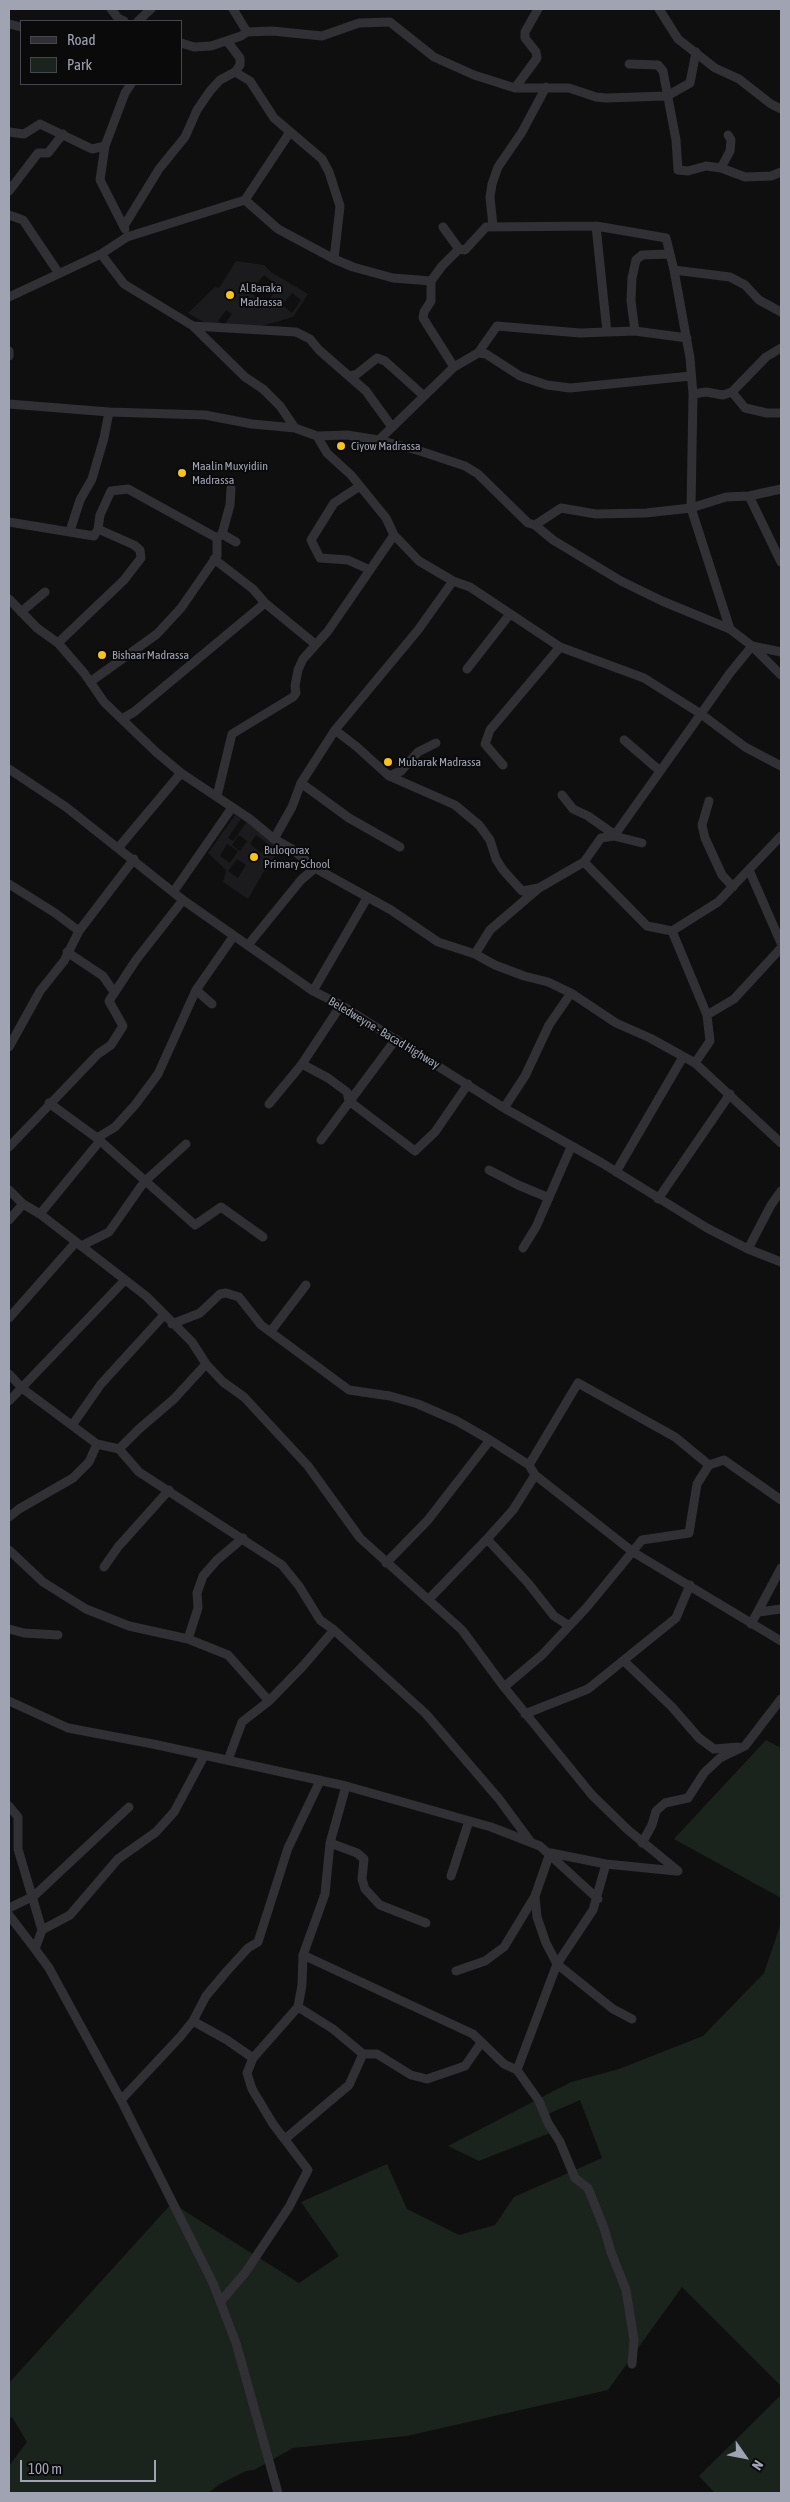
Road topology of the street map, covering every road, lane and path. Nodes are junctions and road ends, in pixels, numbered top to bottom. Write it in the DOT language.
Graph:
graph roads {
  1 [pos="111,9"];
  2 [pos="151,9"];
  3 [pos="233,9"];
  4 [pos="538,9"];
  5 [pos="659,9"];
  6 [pos="119,20"];
  7 [pos="139,20"];
  8 [pos="247,32"];
  9 [pos="227,41"];
  10 [pos="182,43"];
  11 [pos="696,52"];
  12 [pos="629,64"];
  13 [pos="235,72"];
  14 [pos="130,85"];
  15 [pos="546,87"];
  16 [pos="516,88"];
  17 [pos="667,96"];
  18 [pos="781,109"];
  19 [pos="9,132"];
  20 [pos="290,132"];
  21 [pos="63,134"];
  22 [pos="728,135"];
  23 [pos="105,146"];
  24 [pos="721,168"];
  25 [pos="781,172"];
  26 [pos="9,191"];
  27 [pos="245,200"];
  28 [pos="9,215"];
  29 [pos="124,226"];
  30 [pos="493,226"];
  31 [pos="596,226"];
  32 [pos="442,227"];
  33 [pos="126,236"];
  34 [pos="459,249"];
  35 [pos="101,254"];
  36 [pos="670,254"];
  37 [pos="334,259"];
  38 [pos="674,270"];
  39 [pos="58,272"];
  40 [pos="431,281"];
  41 [pos="9,297"];
  42 [pos="781,312"];
  43 [pos="193,326"];
  44 [pos="635,331"];
  45 [pos="607,332"];
  46 [pos="687,338"];
  47 [pos="781,348"];
  48 [pos="9,351"];
  49 [pos="478,353"];
  50 [pos="9,356"];
  51 [pos="454,367"];
  52 [pos="349,376"];
  53 [pos="691,376"];
  54 [pos="732,392"];
  55 [pos="692,394"];
  56 [pos="424,396"];
  57 [pos="9,404"];
  58 [pos="108,412"];
  59 [pos="781,413"];
  60 [pos="392,427"];
  61 [pos="295,428"];
  62 [pos="317,436"];
  63 [pos="378,440"];
  64 [pos="360,486"];
  65 [pos="231,488"];
  66 [pos="781,490"];
  67 [pos="749,496"];
  68 [pos="691,508"];
  69 [pos="9,522"];
  70 [pos="535,525"];
  71 [pos="98,529"];
  72 [pos="70,531"];
  73 [pos="394,535"];
  74 [pos="220,536"];
  75 [pos="236,542"];
  76 [pos="214,560"];
  77 [pos="781,562"];
  78 [pos="370,570"];
  79 [pos="453,581"];
  80 [pos="45,592"];
  81 [pos="9,599"];
  82 [pos="265,603"];
  83 [pos="21,612"];
  84 [pos="510,614"];
  85 [pos="730,629"];
  86 [pos="58,643"];
  87 [pos="315,644"];
  88 [pos="752,646"];
  89 [pos="560,647"];
  90 [pos="781,652"];
  91 [pos="467,669"];
  92 [pos="781,675"];
  93 [pos="90,682"];
  94 [pos="701,714"];
  95 [pos="122,719"];
  96 [pos="335,730"];
  97 [pos="624,740"];
  98 [pos="436,743"];
  99 [pos="503,765"];
  100 [pos="781,766"];
  101 [pos="9,769"];
  102 [pos="660,771"];
  103 [pos="181,773"];
  104 [pos="389,776"];
  105 [pos="301,783"];
  106 [pos="562,795"];
  107 [pos="217,796"];
  108 [pos="709,801"];
  109 [pos="231,809"];
  110 [pos="614,836"];
  111 [pos="781,836"];
  112 [pos="274,839"];
  113 [pos="642,843"];
  114 [pos="119,847"];
  115 [pos="400,847"];
  116 [pos="134,859"];
  117 [pos="584,862"];
  118 [pos="315,868"];
  119 [pos="749,870"];
  120 [pos="9,884"];
  121 [pos="733,887"];
  122 [pos="539,888"];
  123 [pos="174,891"];
  124 [pos="367,898"];
  125 [pos="183,900"];
  126 [pos="79,931"];
  127 [pos="672,931"];
  128 [pos="233,937"];
  129 [pos="781,943"];
  130 [pos="248,945"];
  131 [pos="781,948"];
  132 [pos="67,952"];
  133 [pos="475,954"];
  134 [pos="196,990"];
  135 [pos="313,991"];
  136 [pos="114,992"];
  137 [pos="571,994"];
  138 [pos="212,1004"];
  139 [pos="341,1005"];
  140 [pos="707,1015"];
  141 [pos="396,1039"];
  142 [pos="9,1047"];
  143 [pos="683,1057"];
  144 [pos="695,1063"];
  145 [pos="302,1064"];
  146 [pos="468,1084"];
  147 [pos="730,1094"];
  148 [pos="349,1101"];
  149 [pos="49,1103"];
  150 [pos="269,1104"];
  151 [pos="504,1108"];
  152 [pos="98,1140"];
  153 [pos="321,1140"];
  154 [pos="781,1143"];
  155 [pos="186,1144"];
  156 [pos="9,1147"];
  157 [pos="571,1147"];
  158 [pos="489,1170"];
  159 [pos="616,1172"];
  160 [pos="144,1182"];
  161 [pos="9,1190"];
  162 [pos="781,1191"];
  163 [pos="550,1198"];
  164 [pos="658,1199"];
  165 [pos="23,1204"];
  166 [pos="40,1214"];
  167 [pos="9,1220"];
  168 [pos="263,1237"];
  169 [pos="79,1244"];
  170 [pos="523,1248"];
  171 [pos="748,1249"];
  172 [pos="781,1262"];
  173 [pos="125,1280"];
  174 [pos="306,1284"];
  175 [pos="164,1315"];
  176 [pos="9,1318"];
  177 [pos="172,1324"];
  178 [pos="271,1331"];
  179 [pos="206,1364"];
  180 [pos="9,1374"];
  181 [pos="23,1389"];
  182 [pos="9,1401"];
  183 [pos="73,1424"];
  184 [pos="490,1440"];
  185 [pos="97,1444"];
  186 [pos="119,1449"];
  187 [pos="529,1465"];
  188 [pos="710,1465"];
  189 [pos="535,1476"];
  190 [pos="169,1490"];
  191 [pos="781,1500"];
  192 [pos="9,1518"];
  193 [pos="243,1538"];
  194 [pos="487,1540"];
  195 [pos="9,1550"];
  196 [pos="634,1552"];
  197 [pos="386,1563"];
  198 [pos="104,1567"];
  199 [pos="781,1568"];
  200 [pos="690,1585"];
  201 [pos="429,1599"];
  202 [pos="781,1609"];
  203 [pos="759,1612"];
  204 [pos="751,1624"];
  205 [pos="568,1625"];
  206 [pos="9,1629"];
  207 [pos="334,1630"];
  208 [pos="58,1635"];
  209 [pos="188,1639"];
  210 [pos="781,1641"];
  211 [pos="624,1661"];
  212 [pos="504,1687"];
  213 [pos="781,1699"];
  214 [pos="9,1701"];
  215 [pos="269,1701"];
  216 [pos="525,1714"];
  217 [pos="745,1746"];
  218 [pos="204,1756"];
  219 [pos="228,1760"];
  220 [pos="320,1781"];
  221 [pos="346,1786"];
  222 [pos="9,1806"];
  223 [pos="129,1807"];
  224 [pos="469,1821"];
  225 [pos="530,1841"];
  226 [pos="642,1842"];
  227 [pos="330,1843"];
  228 [pos="550,1853"];
  229 [pos="606,1864"];
  230 [pos="451,1876"];
  231 [pos="34,1896"];
  232 [pos="535,1896"];
  233 [pos="598,1899"];
  234 [pos="9,1908"];
  235 [pos="9,1915"];
  236 [pos="426,1923"];
  237 [pos="42,1930"];
  238 [pos="35,1949"];
  239 [pos="303,1955"];
  240 [pos="557,1964"];
  241 [pos="456,1971"];
  242 [pos="298,2007"];
  243 [pos="632,2019"];
  244 [pos="193,2021"];
  245 [pos="481,2043"];
  246 [pos="362,2054"];
  247 [pos="253,2058"];
  248 [pos="517,2070"];
  249 [pos="121,2100"];
  250 [pos="285,2139"];
  251 [pos="220,2301"];
  252 [pos="632,2364"];
  253 [pos="278,2493"];
  1 -- 6 [label="street"];
  2 -- 7 [label="street"];
  3 -- 8 [label="street"];
  4 -- 16 [label="street"];
  5 -- 11 [label="street"];
  8 -- 9 [label="street"];
  8 -- 16 [label="street"];
  9 -- 10 [label="street"];
  9 -- 13 [label="street"];
  11 -- 17 [label="street"];
  11 -- 18 [label="street"];
  12 -- 17 [label="street"];
  13 -- 20 [label="street"];
  13 -- 29 [label="street"];
  14 -- 23 [label="street"];
  15 -- 16 [label="street"];
  15 -- 17 [label="street"];
  15 -- 30 [label="street"];
  17 -- 24 [label="street"];
  19 -- 21 [label="street"];
  20 -- 27 [label="street"];
  20 -- 37 [label="street"];
  21 -- 23 [label="street"];
  21 -- 26 [label="street"];
  22 -- 24 [label="street"];
  23 -- 29 [label="street"];
  24 -- 25 [label="street"];
  27 -- 33 [label="street"];
  27 -- 37 [label="street"];
  28 -- 39 [label="street"];
  29 -- 33 [label="street"];
  30 -- 31 [label="street"];
  30 -- 34 [label="street"];
  31 -- 36 [label="street"];
  31 -- 45 [label="street"];
  32 -- 34 [label="street"];
  33 -- 35 [label="street"];
  34 -- 40 [label="street"];
  35 -- 39 [label="street"];
  35 -- 43 [label="street"];
  36 -- 38 [label="street"];
  36 -- 44 [label="street"];
  37 -- 40 [label="street"];
  38 -- 42 [label="street"];
  38 -- 46 [label="street"];
  39 -- 41 [label="street"];
  40 -- 51 [label="street"];
  43 -- 52 [label="street"];
  43 -- 61 [label="street"];
  44 -- 45 [label="street"];
  44 -- 46 [label="street"];
  45 -- 49 [label="street"];
  46 -- 53 [label="street"];
  47 -- 54 [label="street"];
  48 -- 50 [label="street"];
  49 -- 51 [label="street"];
  49 -- 53 [label="street"];
  51 -- 56 [label="street"];
  52 -- 56 [label="street"];
  52 -- 60 [label="street"];
  53 -- 55 [label="street"];
  54 -- 55 [label="street"];
  54 -- 59 [label="street"];
  55 -- 68 [label="street"];
  56 -- 60 [label="street"];
  57 -- 58 [label="street"];
  58 -- 61 [label="street"];
  58 -- 72 [label="street"];
  60 -- 63 [label="street"];
  61 -- 62 [label="street"];
  62 -- 63 [label="street"];
  62 -- 64 [label="street"];
  63 -- 70 [label="street"];
  64 -- 73 [label="street"];
  64 -- 78 [label="street"];
  65 -- 74 [label="street"];
  66 -- 67 [label="street"];
  67 -- 68 [label="street"];
  67 -- 77 [label="street"];
  68 -- 70 [label="street"];
  68 -- 85 [label="street"];
  69 -- 72 [label="street"];
  70 -- 85 [label="street"];
  71 -- 72 [label="street"];
  71 -- 74 [label="street"];
  71 -- 86 [label="street"];
  73 -- 78 [label="street"];
  73 -- 79 [label="street"];
  74 -- 75 [label="street"];
  74 -- 76 [label="street"];
  76 -- 82 [label="street"];
  76 -- 93 [label="street"];
  78 -- 87 [label="street"];
  79 -- 84 [label="street"];
  79 -- 96 [label="street"];
  80 -- 83 [label="street"];
  81 -- 83 [label="street"];
  82 -- 87 [label="street"];
  82 -- 95 [label="street"];
  83 -- 86 [label="street"];
  84 -- 89 [label="street"];
  84 -- 91 [label="street"];
  85 -- 88 [label="street"];
  86 -- 93 [label="street"];
  87 -- 107 [label="street"];
  88 -- 90 [label="street"];
  88 -- 92 [label="street"];
  88 -- 94 [label="street"];
  89 -- 94 [label="street"];
  89 -- 99 [label="street"];
  93 -- 95 [label="street"];
  94 -- 100 [label="street"];
  94 -- 102 [label="street"];
  95 -- 103 [label="street"];
  96 -- 104 [label="street"];
  96 -- 105 [label="street"];
  97 -- 102 [label="street"];
  98 -- 104 [label="street"];
  101 -- 114 [label="street, Beledweyne - Bacad Highway"];
  102 -- 110 [label="street"];
  103 -- 107 [label="street"];
  103 -- 114 [label="street"];
  104 -- 122 [label="street"];
  105 -- 112 [label="street"];
  105 -- 115 [label="street"];
  106 -- 110 [label="street"];
  107 -- 109 [label="street"];
  108 -- 121 [label="street"];
  109 -- 112 [label="street"];
  109 -- 123 [label="street"];
  110 -- 113 [label="street"];
  110 -- 117 [label="street"];
  111 -- 119 [label="street"];
  112 -- 118 [label="street"];
  114 -- 116 [label="street, Beledweyne - Bacad Highway"];
  116 -- 123 [label="street, Beledweyne - Bacad Highway"];
  116 -- 126 [label="street"];
  117 -- 122 [label="street"];
  117 -- 127 [label="street"];
  118 -- 124 [label="street"];
  118 -- 130 [label="street"];
  119 -- 121 [label="street"];
  119 -- 129 [label="street"];
  120 -- 126 [label="street"];
  121 -- 127 [label="street"];
  122 -- 133 [label="street"];
  123 -- 125 [label="street, Beledweyne - Bacad Highway"];
  124 -- 133 [label="street"];
  124 -- 135 [label="street"];
  125 -- 128 [label="street, Beledweyne - Bacad Highway"];
  125 -- 136 [label="street"];
  126 -- 132 [label="street"];
  127 -- 140 [label="street"];
  128 -- 130 [label="street, Beledweyne - Bacad Highway"];
  128 -- 134 [label="street"];
  130 -- 135 [label="street, Beledweyne - Bacad Highway"];
  131 -- 140 [label="street"];
  132 -- 136 [label="street"];
  132 -- 142 [label="street"];
  133 -- 137 [label="street"];
  134 -- 138 [label="street"];
  134 -- 152 [label="street"];
  135 -- 139 [label="street, Beledweyne - Bacad Highway"];
  136 -- 149 [label="street"];
  137 -- 143 [label="street"];
  137 -- 151 [label="street"];
  139 -- 141 [label="street, Beledweyne - Bacad Highway"];
  139 -- 145 [label="street"];
  140 -- 144 [label="street"];
  141 -- 146 [label="street, Beledweyne - Bacad Highway"];
  141 -- 148 [label="street"];
  143 -- 144 [label="street"];
  143 -- 159 [label="street"];
  144 -- 147 [label="street"];
  145 -- 148 [label="street"];
  145 -- 150 [label="street"];
  146 -- 148 [label="street"];
  146 -- 151 [label="street, Beledweyne - Bacad Highway"];
  147 -- 154 [label="street"];
  147 -- 164 [label="street"];
  148 -- 153 [label="street"];
  149 -- 152 [label="street"];
  149 -- 156 [label="street"];
  151 -- 157 [label="street, Beledweyne - Bacad Highway"];
  152 -- 160 [label="street"];
  152 -- 166 [label="street"];
  155 -- 160 [label="street"];
  157 -- 159 [label="street, Beledweyne - Bacad Highway"];
  157 -- 163 [label="street"];
  158 -- 163 [label="street"];
  159 -- 164 [label="street, Beledweyne - Bacad Highway"];
  160 -- 168 [label="street"];
  160 -- 169 [label="street"];
  161 -- 165 [label="street"];
  162 -- 171 [label="street"];
  163 -- 170 [label="street"];
  164 -- 171 [label="street, Beledweyne - Bacad Highway"];
  165 -- 166 [label="street"];
  165 -- 167 [label="street"];
  166 -- 169 [label="street"];
  169 -- 173 [label="street"];
  169 -- 176 [label="street"];
  171 -- 172 [label="street, Beledweyne - Bacad Highway"];
  173 -- 175 [label="street"];
  173 -- 181 [label="street"];
  174 -- 178 [label="street"];
  175 -- 177 [label="street"];
  175 -- 183 [label="street"];
  177 -- 178 [label="street"];
  177 -- 179 [label="street"];
  178 -- 184 [label="street"];
  179 -- 186 [label="street"];
  179 -- 197 [label="street"];
  180 -- 181 [label="street"];
  181 -- 182 [label="street"];
  181 -- 183 [label="street"];
  183 -- 185 [label="street"];
  184 -- 187 [label="street"];
  184 -- 197 [label="street"];
  185 -- 186 [label="street"];
  185 -- 192 [label="street"];
  186 -- 190 [label="street"];
  187 -- 188 [label="street"];
  187 -- 189 [label="street"];
  188 -- 191 [label="street"];
  188 -- 196 [label="street"];
  189 -- 194 [label="street"];
  189 -- 196 [label="street"];
  190 -- 193 [label="street"];
  190 -- 198 [label="street"];
  193 -- 207 [label="street"];
  193 -- 209 [label="street"];
  194 -- 201 [label="street"];
  194 -- 205 [label="street"];
  195 -- 209 [label="street"];
  196 -- 200 [label="street"];
  196 -- 205 [label="street"];
  197 -- 201 [label="street"];
  199 -- 203 [label="street"];
  200 -- 204 [label="street"];
  200 -- 211 [label="street"];
  201 -- 212 [label="street"];
  202 -- 203 [label="street"];
  203 -- 204 [label="street"];
  204 -- 210 [label="street"];
  205 -- 212 [label="street"];
  206 -- 208 [label="street"];
  207 -- 215 [label="street"];
  207 -- 225 [label="street"];
  209 -- 215 [label="street"];
  211 -- 216 [label="street"];
  211 -- 217 [label="street"];
  212 -- 216 [label="street"];
  213 -- 217 [label="street"];
  214 -- 218 [label="street"];
  215 -- 219 [label="street"];
  216 -- 226 [label="street"];
  217 -- 226 [label="street"];
  218 -- 219 [label="street"];
  218 -- 237 [label="street"];
  219 -- 220 [label="street"];
  220 -- 221 [label="street"];
  220 -- 244 [label="street"];
  221 -- 224 [label="street"];
  221 -- 227 [label="street"];
  222 -- 231 [label="street"];
  223 -- 231 [label="street"];
  224 -- 225 [label="street"];
  224 -- 230 [label="street"];
  225 -- 228 [label="street"];
  226 -- 229 [label="street"];
  227 -- 236 [label="street"];
  227 -- 239 [label="street"];
  228 -- 229 [label="street"];
  228 -- 232 [label="street"];
  228 -- 233 [label="street"];
  229 -- 233 [label="street"];
  231 -- 234 [label="street"];
  231 -- 237 [label="street"];
  232 -- 240 [label="street"];
  232 -- 241 [label="street"];
  233 -- 240 [label="street"];
  235 -- 238 [label="street"];
  237 -- 238 [label="street"];
  238 -- 249 [label="street"];
  239 -- 242 [label="street"];
  239 -- 245 [label="street"];
  240 -- 243 [label="street"];
  240 -- 248 [label="street"];
  242 -- 246 [label="street"];
  242 -- 247 [label="street"];
  244 -- 247 [label="street"];
  244 -- 249 [label="street"];
  245 -- 246 [label="street"];
  245 -- 248 [label="street"];
  246 -- 250 [label="street"];
  247 -- 250 [label="street"];
  248 -- 252 [label="street"];
  249 -- 251 [label="street"];
  250 -- 251 [label="street"];
  251 -- 253 [label="street"];
}
